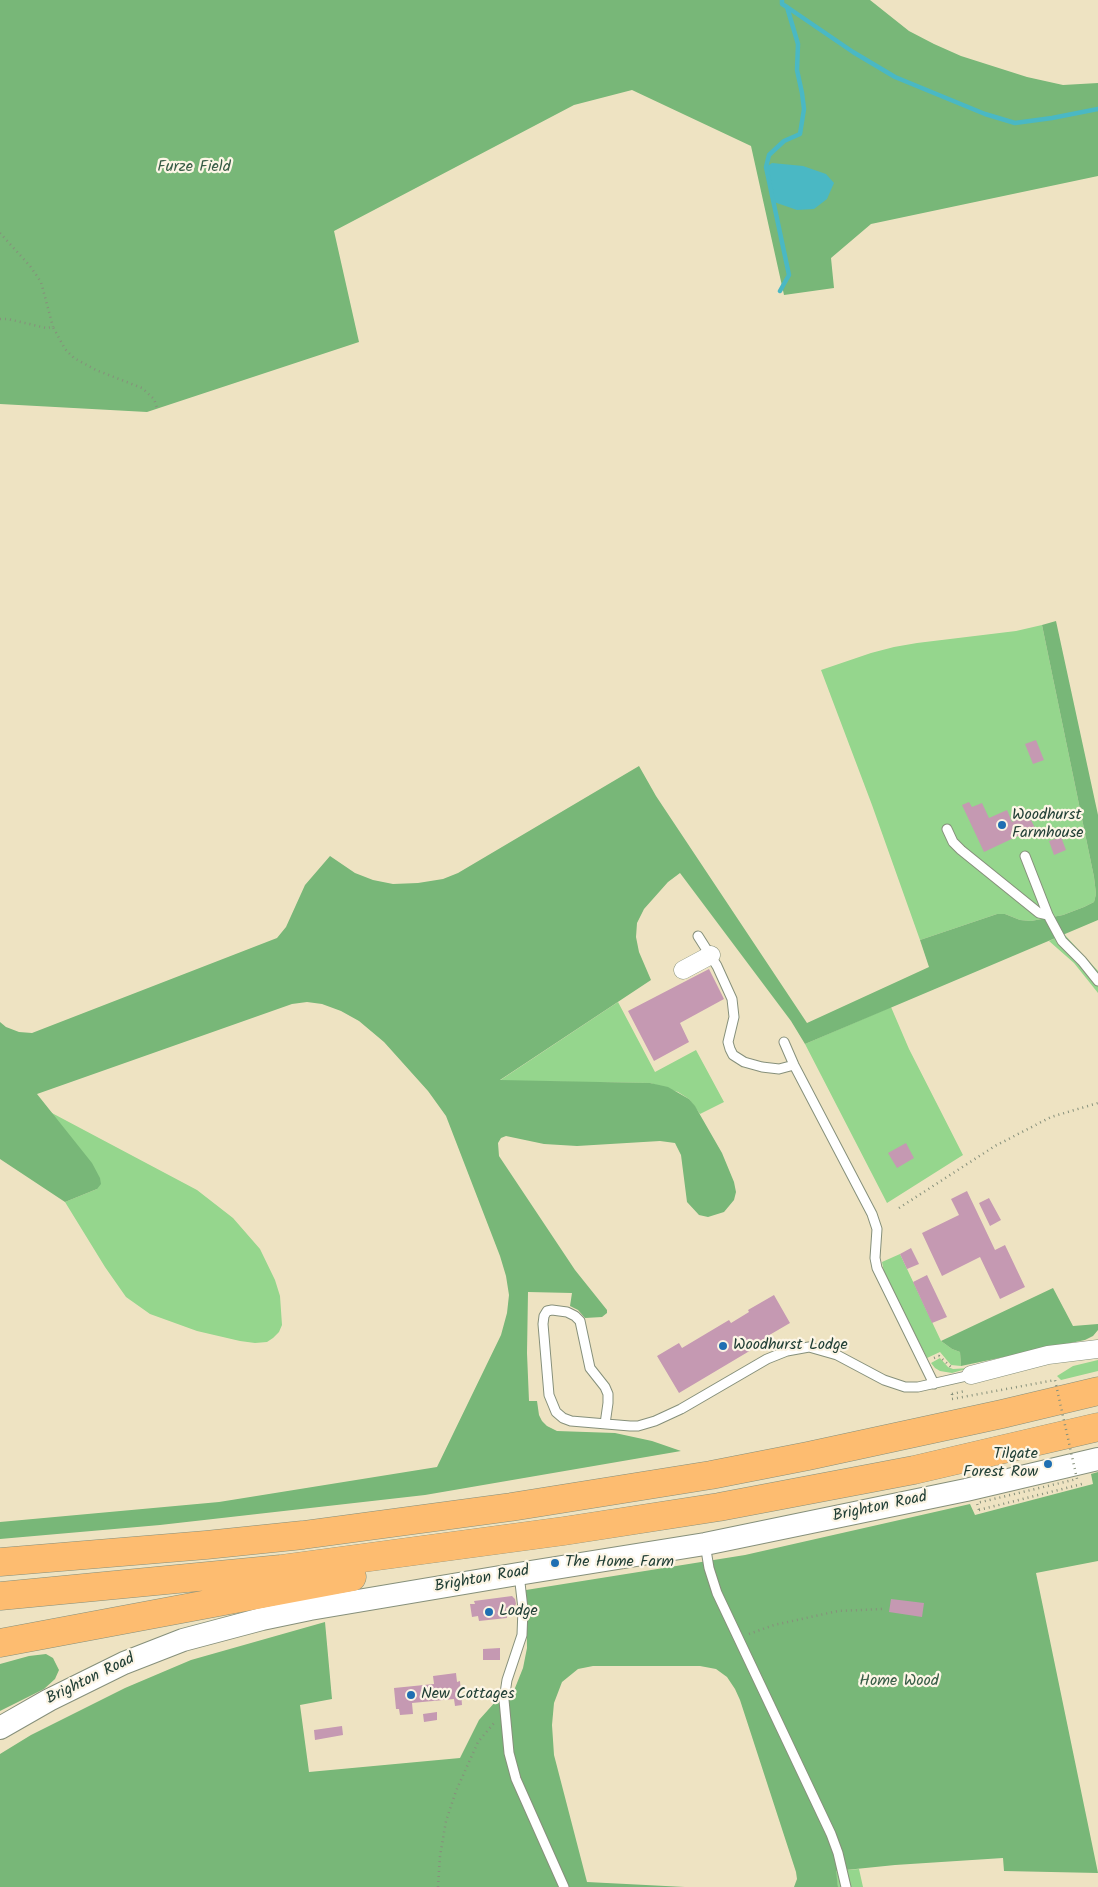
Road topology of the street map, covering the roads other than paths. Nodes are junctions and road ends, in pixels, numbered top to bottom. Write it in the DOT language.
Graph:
graph roads {
  1 [pos="947,829"];
  2 [pos="1025,856"];
  3 [pos="1048,916"];
  4 [pos="698,936"];
  5 [pos="710,955"];
  6 [pos="683,970"];
  7 [pos="1098,981"];
  8 [pos="784,1042"];
  9 [pos="794,1065"];
  10 [pos="1098,1349"];
  11 [pos="975,1374"];
  12 [pos="934,1384"];
  13 [pos="1098,1391"];
  14 [pos="604,1424"];
  15 [pos="1098,1427"];
  16 [pos="1092,1469"];
  17 [pos="564,1531"];
  18 [pos="705,1544"];
  19 [pos="0,1562"];
  20 [pos="518,1574"];
  21 [pos="0,1596"];
  22 [pos="0,1643"];
  23 [pos="0,1728"];
  24 [pos="564,1887"];
  25 [pos="846,1887"];
  1 -- 3 [label="lane"];
  2 -- 3 [label="lane"];
  3 -- 7 [label="lane"];
  4 -- 5 [label="lane"];
  5 -- 6 [label="street"];
  5 -- 9 [label="lane"];
  8 -- 9 [label="lane"];
  9 -- 12 [label="lane"];
  10 -- 11 [label="street"];
  11 -- 12 [label="lane"];
  12 -- 14 [label="lane"];
  13 -- 19 [label="highway"];
  14 -- 14 [label="lane"];
  15 -- 17 [label="highway"];
  16 -- 18 [label="street, Brighton Road"];
  17 -- 21 [label="highway"];
  17 -- 22 [label="highway"];
  18 -- 20 [label="street, Brighton Road"];
  18 -- 25 [label="lane"];
  20 -- 23 [label="street, Brighton Road"];
  20 -- 24 [label="lane"];
}
